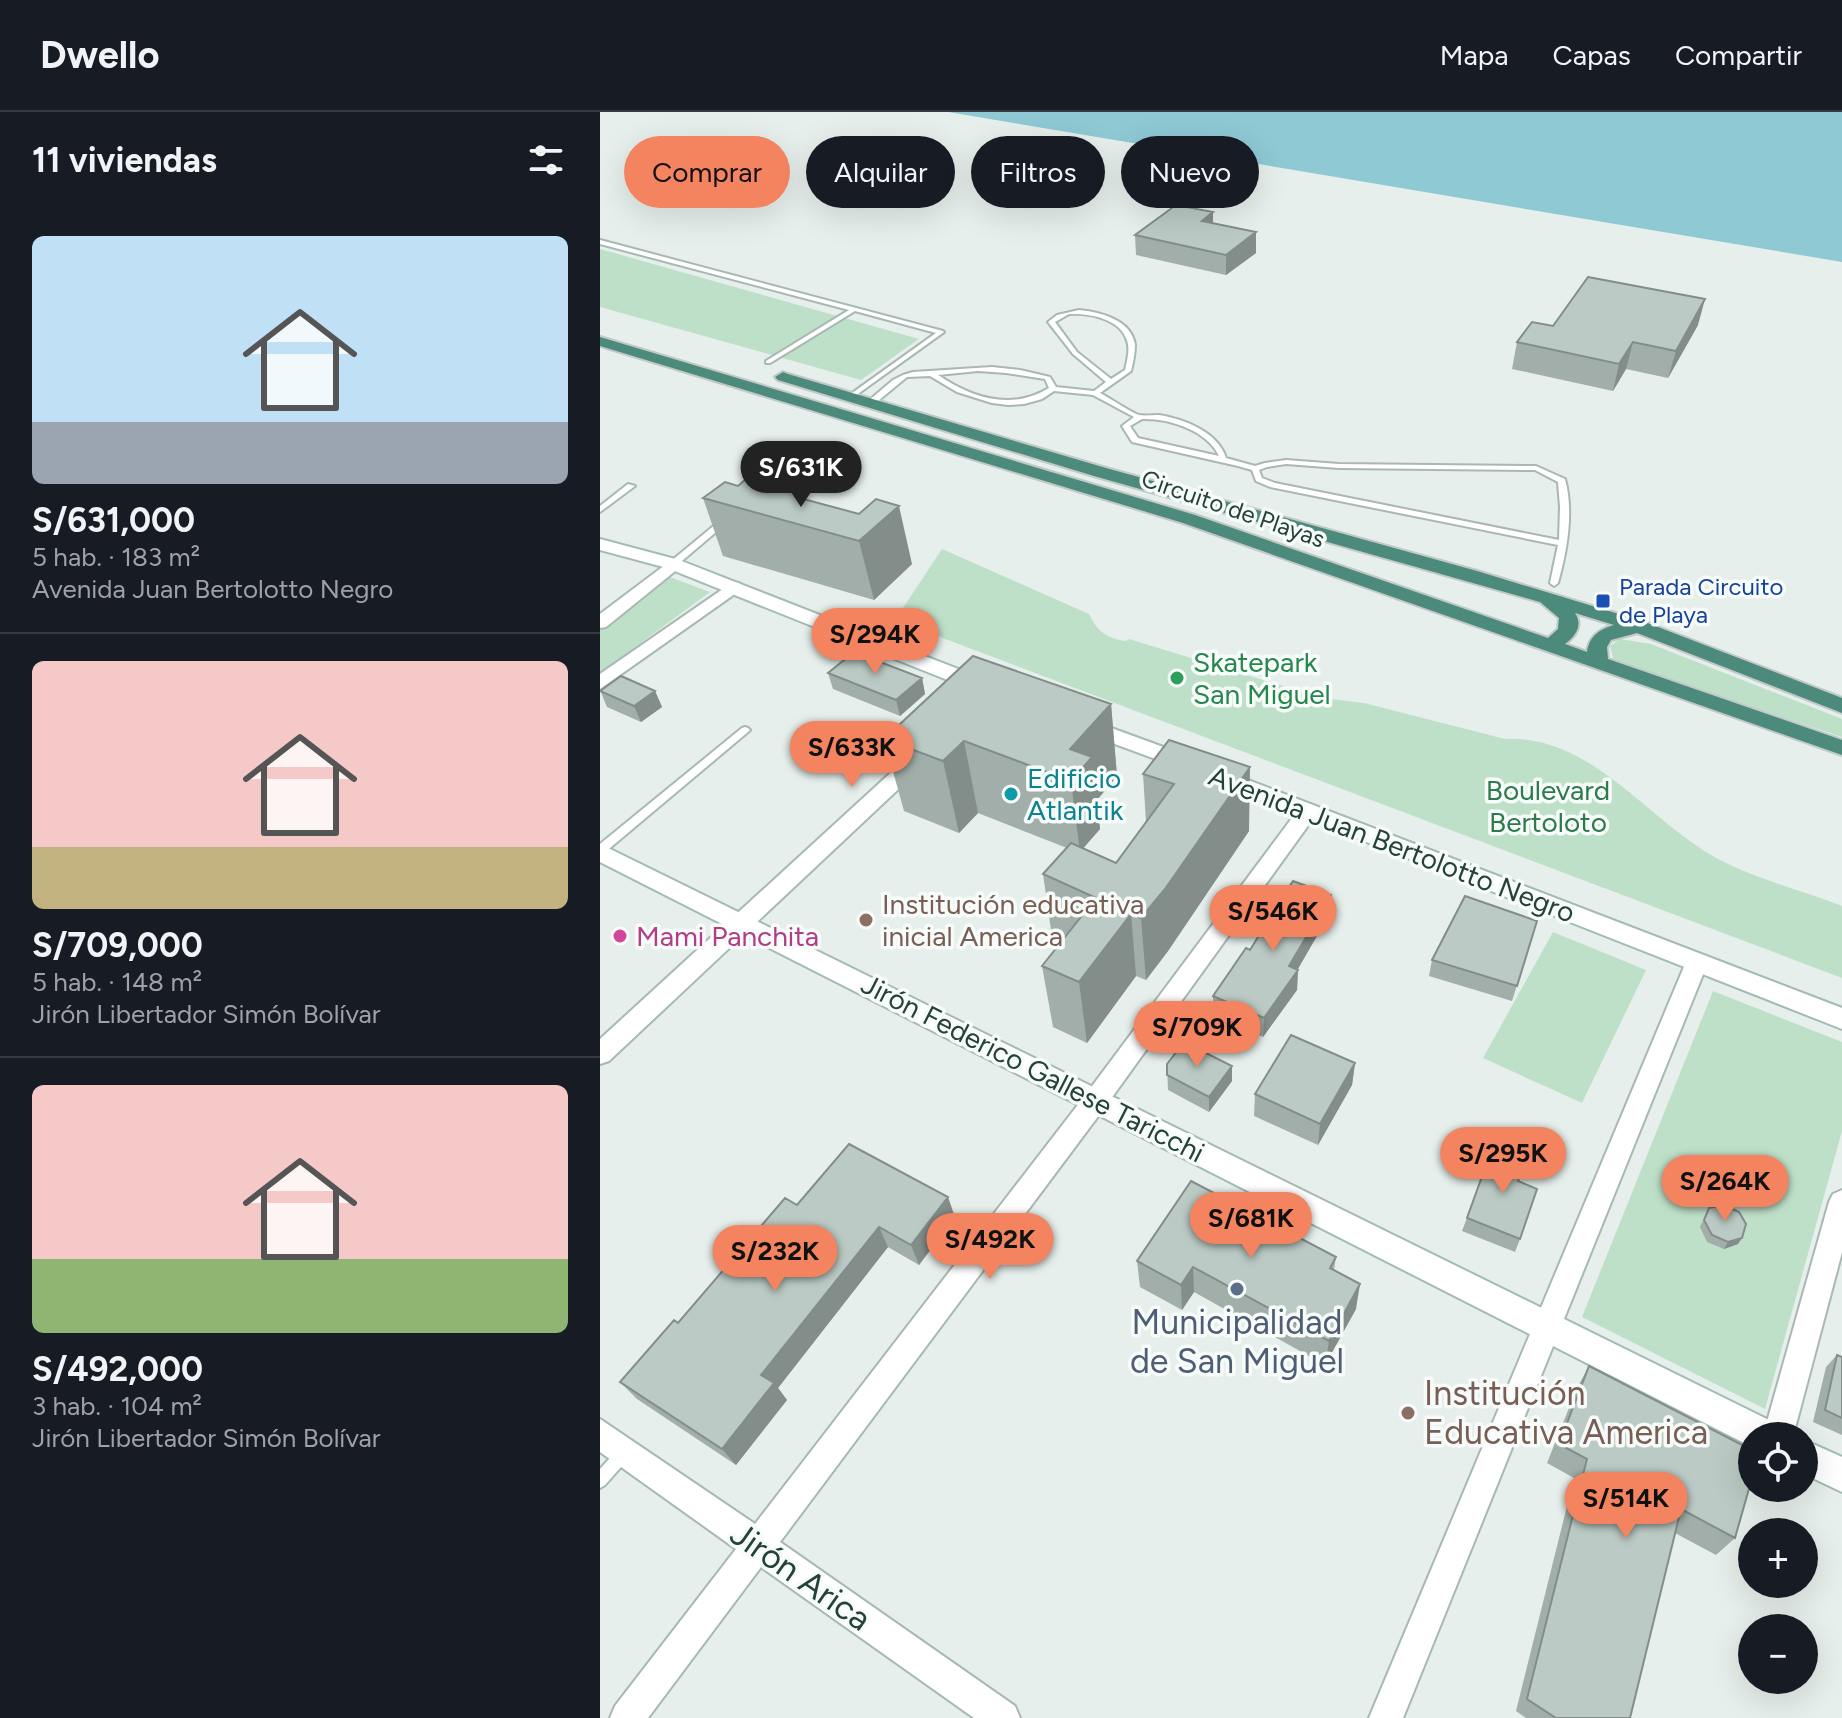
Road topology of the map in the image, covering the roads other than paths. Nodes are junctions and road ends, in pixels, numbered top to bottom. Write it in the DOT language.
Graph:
graph roads {
  1 [pos="600,242"];
  2 [pos="854,309"];
  3 [pos="600,323"];
  4 [pos="600,341"];
  5 [pos="768,362"];
  6 [pos="932,374"];
  7 [pos="1110,382"];
  8 [pos="1053,389"];
  9 [pos="1095,393"];
  10 [pos="850,397"];
  11 [pos="870,403"];
  12 [pos="1138,417"];
  13 [pos="1223,457"];
  14 [pos="1255,469"];
  15 [pos="631,486"];
  16 [pos="600,510"];
  17 [pos="735,512"];
  18 [pos="1562,543"];
  19 [pos="600,544"];
  20 [pos="673,564"];
  21 [pos="733,587"];
  22 [pos="1548,590"];
  23 [pos="600,623"];
  24 [pos="1638,626"];
  25 [pos="1546,646"];
  26 [pos="1600,665"];
  27 [pos="600,683"];
  28 [pos="998,692"];
  29 [pos="1842,706"];
  30 [pos="971,711"];
  31 [pos="1068,719"];
  32 [pos="745,730"];
  33 [pos="1842,748"];
  34 [pos="926,751"];
  35 [pos="1308,811"];
  36 [pos="600,851"];
  37 [pos="743,922"];
  38 [pos="1697,962"];
  39 [pos="1842,1019"];
  40 [pos="600,1054"];
  41 [pos="1096,1100"];
  42 [pos="1842,1202"];
  43 [pos="1547,1326"];
  44 [pos="1738,1422"];
  45 [pos="1782,1422"];
  46 [pos="612,1443"];
  47 [pos="1818,1463"];
  48 [pos="1842,1475"];
  49 [pos="600,1480"];
  50 [pos="758,1545"];
  51 [pos="627,1718"];
  52 [pos="1003,1718"];
  53 [pos="1386,1718"];
  1 -- 2 [label="lane"];
  2 -- 5 [label="lane"];
  2 -- 10 [label="lane"];
  3 -- 10 [label="highway, Circuito de Playas"];
  4 -- 25 [label="highway, Circuito de Playas"];
  6 -- 8 [label="lane"];
  6 -- 8 [label="lane"];
  6 -- 11 [label="lane"];
  7 -- 7 [label="lane"];
  7 -- 9 [label="lane"];
  8 -- 9 [label="lane"];
  9 -- 12 [label="lane"];
  10 -- 11 [label="highway, Circuito de Playas"];
  11 -- 22 [label="highway, Circuito de Playas"];
  12 -- 13 [label="lane"];
  12 -- 13 [label="lane"];
  13 -- 14 [label="lane"];
  14 -- 18 [label="lane"];
  14 -- 18 [label="lane"];
  15 -- 16 [label="lane"];
  17 -- 20 [label="lane"];
  18 -- 22 [label="lane"];
  19 -- 20 [label="main road"];
  20 -- 21 [label="main road"];
  20 -- 23 [label="street"];
  21 -- 27 [label="street"];
  21 -- 28 [label="main road"];
  22 -- 24 [label="highway, Circuito de Playas"];
  22 -- 25 [label="highway"];
  24 -- 26 [label="highway"];
  24 -- 29 [label="highway, Circuito de Playas"];
  25 -- 26 [label="highway, Circuito de Playas"];
  26 -- 33 [label="highway, Circuito de Playas"];
  28 -- 30 [label="street"];
  31 -- 35 [label="main road, Avenida Juan Bertolotto Negro"];
  32 -- 36 [label="lane"];
  34 -- 37 [label="street"];
  35 -- 38 [label="main road, Avenida Juan Bertolotto Negro"];
  35 -- 41 [label="street"];
  36 -- 37 [label="main road, Jirón Federico Gallese Taricchi"];
  37 -- 40 [label="street"];
  37 -- 41 [label="main road, Jirón Federico Gallese Taricchi"];
  38 -- 39 [label="main road, Avenida Juan Bertolotto Negro"];
  38 -- 43 [label="street"];
  41 -- 43 [label="main road, Jirón Federico Gallese Taricchi"];
  41 -- 50 [label="street"];
  42 -- 45 [label="street"];
  43 -- 44 [label="main road, Jirón Federico Gallese Taricchi"];
  43 -- 53 [label="street"];
  46 -- 49 [label="lane"];
  46 -- 50 [label="street, Jirón Arica"];
  47 -- 48 [label="main road"];
  50 -- 51 [label="street"];
  50 -- 52 [label="street, Jirón Arica"];
}
